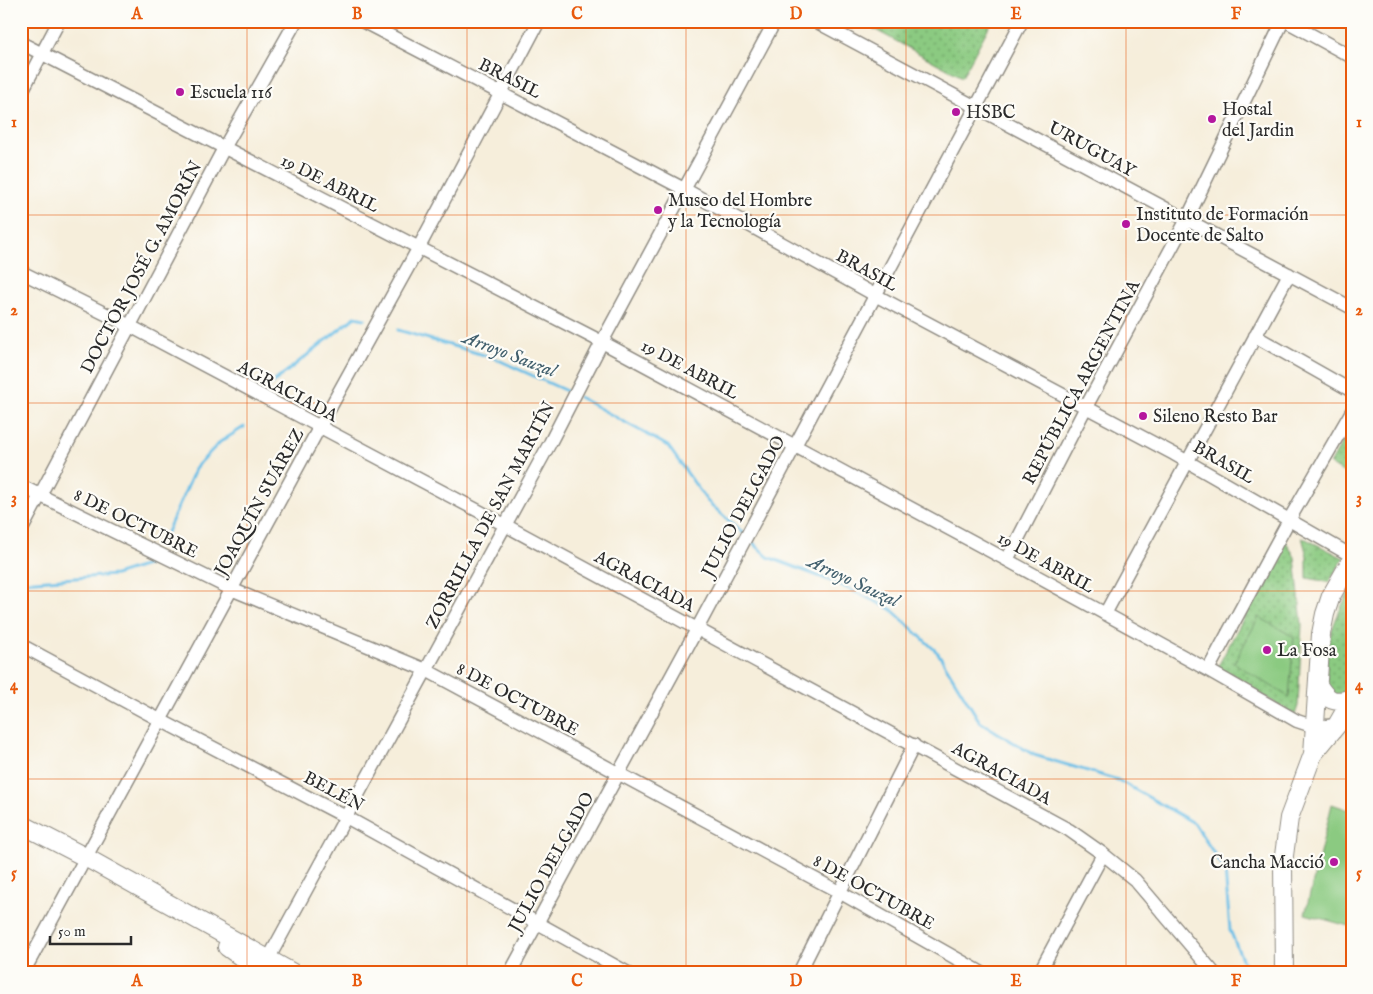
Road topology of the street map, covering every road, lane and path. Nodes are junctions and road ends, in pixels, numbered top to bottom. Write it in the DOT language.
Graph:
graph roads {
  1 [pos="59,21"];
  2 [pos="296,21"];
  3 [pos="362,21"];
  4 [pos="540,21"];
  5 [pos="774,21"];
  6 [pos="815,21"];
  7 [pos="1022,21"];
  8 [pos="1284,21"];
  9 [pos="21,43"];
  10 [pos="42,54"];
  11 [pos="1352,57"];
  12 [pos="21,93"];
  13 [pos="500,93"];
  14 [pos="976,106"];
  15 [pos="224,148"];
  16 [pos="684,189"];
  17 [pos="1186,220"];
  18 [pos="418,249"];
  19 [pos="21,272"];
  20 [pos="1289,274"];
  21 [pos="875,295"];
  22 [pos="1352,308"];
  23 [pos="130,326"];
  24 [pos="1255,336"];
  25 [pos="602,342"];
  26 [pos="1352,391"];
  27 [pos="1086,407"];
  28 [pos="1352,411"];
  29 [pos="319,428"];
  30 [pos="796,445"];
  31 [pos="1188,461"];
  32 [pos="21,486"];
  33 [pos="40,496"];
  34 [pos="1289,520"];
  35 [pos="505,525"];
  36 [pos="21,531"];
  37 [pos="1352,558"];
  38 [pos="1007,560"];
  39 [pos="231,589"];
  40 [pos="1105,614"];
  41 [pos="697,629"];
  42 [pos="21,645"];
  43 [pos="426,670"];
  44 [pos="1208,670"];
  45 [pos="1318,685"];
  46 [pos="1352,698"];
  47 [pos="160,720"];
  48 [pos="1337,725"];
  49 [pos="1315,727"];
  50 [pos="914,745"];
  51 [pos="1313,754"];
  52 [pos="619,773"];
  53 [pos="346,816"];
  54 [pos="21,824"];
  55 [pos="21,838"];
  56 [pos="1103,854"];
  57 [pos="82,863"];
  58 [pos="841,893"];
  59 [pos="537,923"];
  60 [pos="264,969"];
  61 [pos="22,973"];
  62 [pos="293,973"];
  63 [pos="510,973"];
  64 [pos="628,973"];
  65 [pos="799,973"];
  66 [pos="982,973"];
  67 [pos="1039,973"];
  68 [pos="1214,973"];
  69 [pos="1284,973"];
  1 -- 10 [label="street"];
  2 -- 15 [label="street, DOCTOR JOSÉ G. AMORÍN"];
  3 -- 13 [label="street, BRASIL"];
  4 -- 13 [label="street, JOAQUÍN SUÁREZ"];
  5 -- 16 [label="street, ZORRILLA DE SAN MARTÍN"];
  6 -- 14 [label="street, URUGUAY"];
  7 -- 14 [label="street, JULIO DELGADO"];
  8 -- 11 [label="street"];
  8 -- 17 [label="street, REPÚBLICA ARGENTINA"];
  9 -- 10 [label="street, 19 DE ABRIL"];
  10 -- 12 [label="street"];
  10 -- 15 [label="street, 19 DE ABRIL"];
  13 -- 16 [label="street, BRASIL"];
  13 -- 18 [label="street, JOAQUÍN SUÁREZ"];
  14 -- 17 [label="street, URUGUAY"];
  14 -- 21 [label="street, JULIO DELGADO"];
  15 -- 18 [label="street, 19 DE ABRIL"];
  15 -- 23 [label="street, DOCTOR JOSÉ G. AMORÍN"];
  16 -- 21 [label="street, BRASIL"];
  16 -- 25 [label="street, ZORRILLA DE SAN MARTÍN"];
  17 -- 20 [label="street, URUGUAY"];
  17 -- 27 [label="street, REPÚBLICA ARGENTINA"];
  18 -- 25 [label="street, 19 DE ABRIL"];
  18 -- 29 [label="street, JOAQUÍN SUÁREZ"];
  19 -- 23 [label="street, AGRACIADA"];
  20 -- 22 [label="street, URUGUAY"];
  20 -- 24 [label="street"];
  21 -- 27 [label="street, BRASIL"];
  21 -- 30 [label="street, JULIO DELGADO"];
  23 -- 29 [label="street, AGRACIADA"];
  23 -- 33 [label="street, DOCTOR JOSÉ G. AMORÍN"];
  24 -- 26 [label="street"];
  24 -- 31 [label="street"];
  25 -- 30 [label="street, 19 DE ABRIL"];
  25 -- 35 [label="street, ZORRILLA DE SAN MARTÍN"];
  27 -- 31 [label="street, BRASIL"];
  27 -- 38 [label="street, REPÚBLICA ARGENTINA"];
  28 -- 34 [label="street"];
  29 -- 35 [label="street, AGRACIADA"];
  29 -- 39 [label="street, JOAQUÍN SUÁREZ"];
  30 -- 38 [label="street, 19 DE ABRIL"];
  30 -- 41 [label="street, JULIO DELGADO"];
  31 -- 34 [label="street, BRASIL"];
  31 -- 40 [label="street"];
  32 -- 33 [label="street, 8 DE OCTUBRE"];
  33 -- 36 [label="street, DOCTOR JOSÉ G. AMORÍN"];
  33 -- 39 [label="street, 8 DE OCTUBRE"];
  34 -- 37 [label="street, BRASIL"];
  34 -- 44 [label="street"];
  35 -- 41 [label="street, AGRACIADA"];
  35 -- 43 [label="street, ZORRILLA DE SAN MARTÍN"];
  37 -- 45 [label="street"];
  38 -- 40 [label="street, 19 DE ABRIL"];
  39 -- 43 [label="street, 8 DE OCTUBRE"];
  39 -- 47 [label="street, JOAQUÍN SUÁREZ"];
  40 -- 44 [label="street, 19 DE ABRIL"];
  41 -- 50 [label="street, AGRACIADA"];
  41 -- 52 [label="street, JULIO DELGADO"];
  42 -- 47 [label="street, BELÉN"];
  43 -- 52 [label="street, 8 DE OCTUBRE"];
  43 -- 53 [label="street, ZORRILLA DE SAN MARTÍN"];
  44 -- 49 [label="street, 19 DE ABRIL"];
  45 -- 46 [label="street"];
  45 -- 49 [label="street"];
  46 -- 48 [label="street"];
  47 -- 53 [label="street, BELÉN"];
  47 -- 57 [label="street, JOAQUÍN SUÁREZ"];
  48 -- 49 [label="street, 19 DE ABRIL"];
  48 -- 51 [label="street"];
  49 -- 51 [label="street"];
  50 -- 56 [label="street, AGRACIADA"];
  50 -- 58 [label="street"];
  51 -- 69 [label="street"];
  52 -- 58 [label="street, 8 DE OCTUBRE"];
  52 -- 59 [label="street, JULIO DELGADO"];
  53 -- 59 [label="street, BELÉN"];
  53 -- 60 [label="street, ZORRILLA DE SAN MARTÍN"];
  54 -- 57 [label="street"];
  55 -- 57 [label="street"];
  56 -- 67 [label="street"];
  56 -- 68 [label="street, AGRACIADA"];
  57 -- 60 [label="street"];
  57 -- 61 [label="street, JOAQUÍN SUÁREZ"];
  58 -- 65 [label="street"];
  58 -- 66 [label="street, 8 DE OCTUBRE"];
  59 -- 63 [label="street, JULIO DELGADO"];
  59 -- 64 [label="street, BELÉN"];
  60 -- 62 [label="street"];
}
